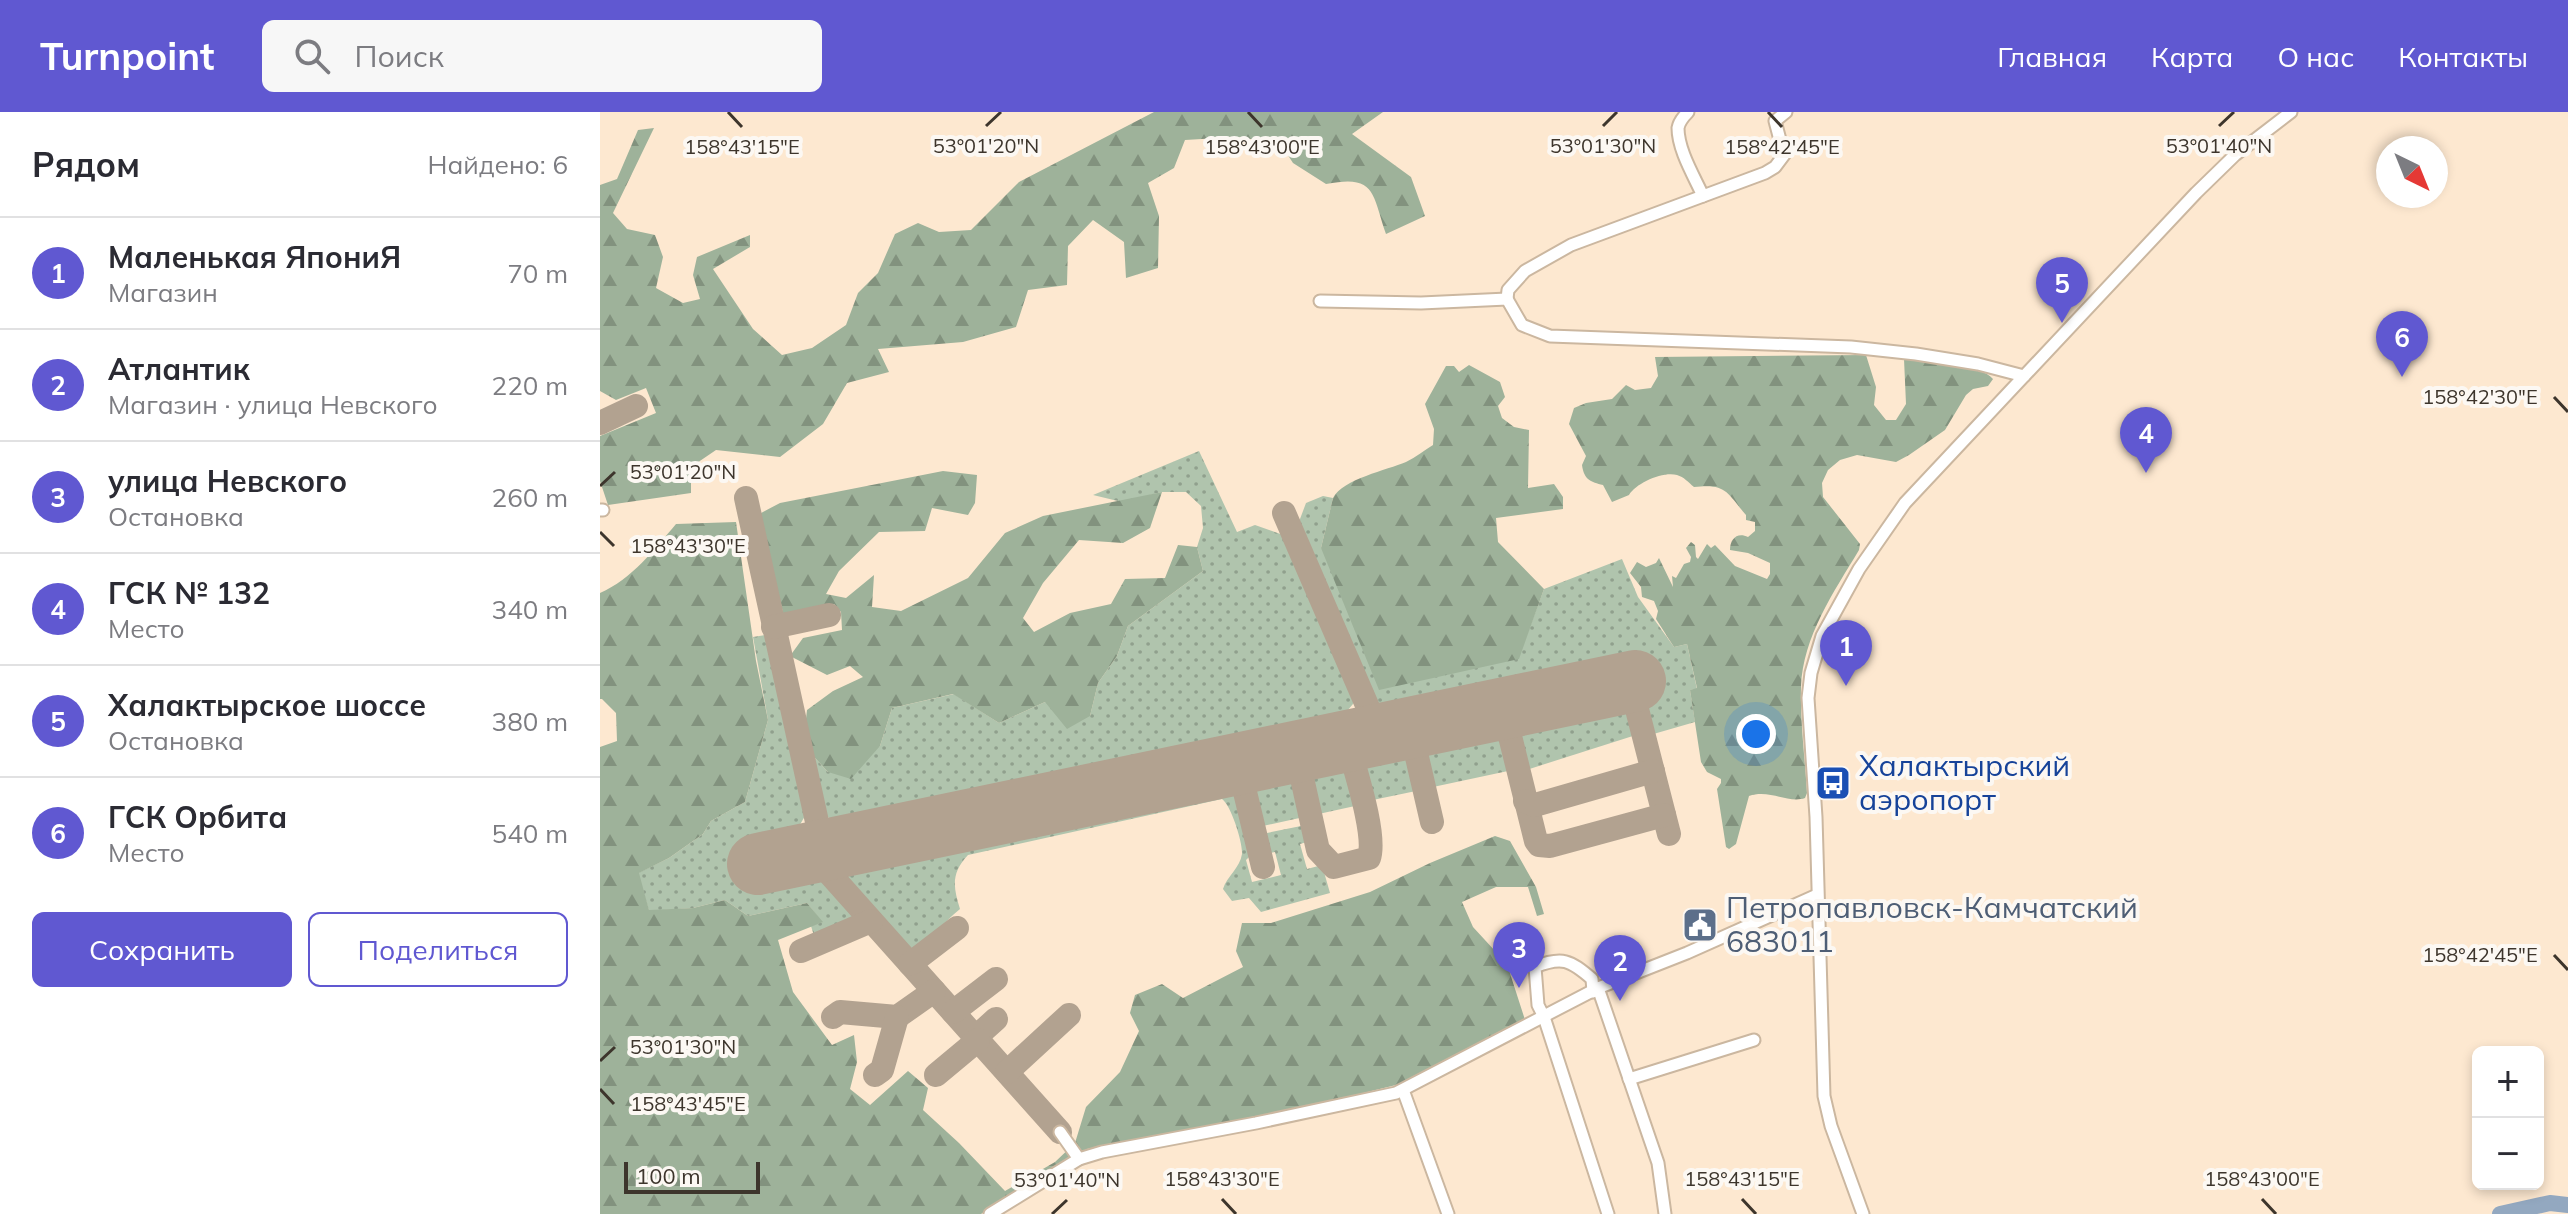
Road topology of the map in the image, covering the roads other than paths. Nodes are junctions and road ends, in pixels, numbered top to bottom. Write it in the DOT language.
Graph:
graph roads {
  1 [pos="1688,112"];
  2 [pos="1786,112"];
  3 [pos="2291,112"];
  4 [pos="1703,196"];
  5 [pos="1507,299"];
  6 [pos="1320,301"];
  7 [pos="2024,376"];
  8 [pos="1817,895"];
  9 [pos="1595,990"];
  10 [pos="1544,1017"];
  11 [pos="1754,1040"];
  12 [pos="1629,1079"];
  13 [pos="1403,1090"];
  14 [pos="1060,1132"];
  15 [pos="1079,1159"];
  16 [pos="990,1214"];
  17 [pos="1448,1214"];
  18 [pos="1608,1214"];
  19 [pos="1665,1214"];
  20 [pos="1863,1214"];
  1 -- 4 [label="street"];
  2 -- 4 [label="street"];
  3 -- 7 [label="street"];
  4 -- 5 [label="street"];
  5 -- 6 [label="street"];
  5 -- 7 [label="street"];
  7 -- 8 [label="street"];
  8 -- 9 [label="street"];
  8 -- 20 [label="street"];
  9 -- 10 [label="street"];
  9 -- 10 [label="street"];
  9 -- 12 [label="street"];
  10 -- 13 [label="street"];
  10 -- 18 [label="street"];
  11 -- 12 [label="street"];
  12 -- 19 [label="street"];
  13 -- 15 [label="street"];
  13 -- 17 [label="street"];
  14 -- 15 [label="street"];
  15 -- 16 [label="street"];
}
